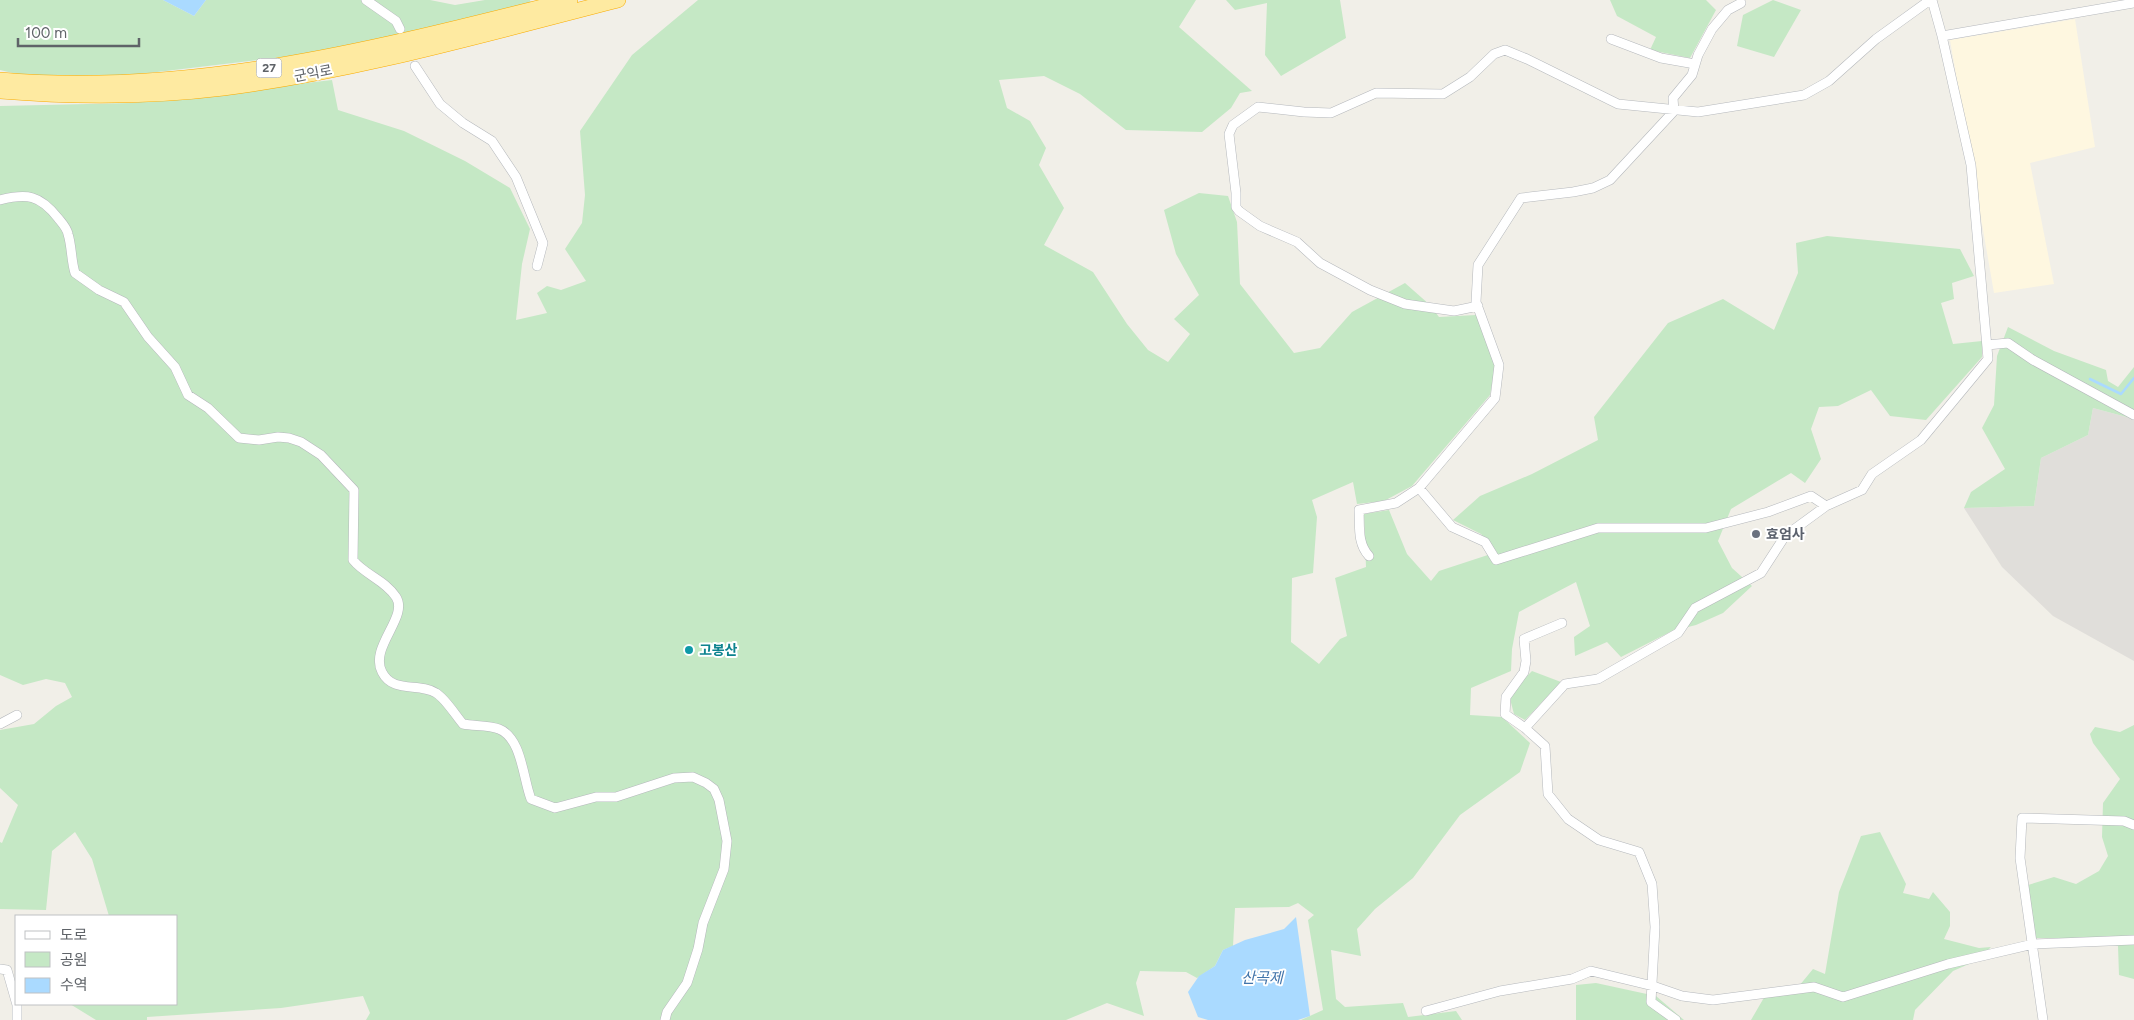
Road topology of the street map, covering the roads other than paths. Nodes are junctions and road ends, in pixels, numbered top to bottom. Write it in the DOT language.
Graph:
graph roads {
  1 [pos="366,0"];
  2 [pos="570,0"];
  3 [pos="618,0"];
  4 [pos="1931,0"];
  5 [pos="1741,3"];
  6 [pos="2134,3"];
  7 [pos="400,29"];
  8 [pos="1942,36"];
  9 [pos="1611,39"];
  10 [pos="1695,64"];
  11 [pos="415,66"];
  12 [pos="0,80"];
  13 [pos="0,92"];
  14 [pos="1674,111"];
  15 [pos="0,200"];
  16 [pos="537,266"];
  17 [pos="1478,306"];
  18 [pos="1987,345"];
  19 [pos="2134,415"];
  20 [pos="1419,488"];
  21 [pos="1826,506"];
  22 [pos="1369,556"];
  23 [pos="1562,623"];
  24 [pos="17,715"];
  25 [pos="0,724"];
  26 [pos="1525,728"];
  27 [pos="2134,826"];
  28 [pos="2134,940"];
  29 [pos="2033,944"];
  30 [pos="0,969"];
  31 [pos="1653,986"];
  32 [pos="15,1001"];
  33 [pos="16,1005"];
  34 [pos="1426,1011"];
  35 [pos="17,1020"];
  36 [pos="665,1020"];
  37 [pos="1676,1020"];
  38 [pos="2043,1020"];
  1 -- 7 [label="street"];
  2 -- 12 [label="highway, 군익로 / 27"];
  3 -- 13 [label="highway, 군익로 / 27"];
  4 -- 8 [label="street"];
  4 -- 14 [label="street"];
  5 -- 10 [label="street"];
  6 -- 8 [label="street"];
  8 -- 18 [label="street"];
  9 -- 10 [label="street"];
  10 -- 14 [label="street"];
  11 -- 16 [label="street"];
  14 -- 17 [label="street"];
  14 -- 17 [label="street"];
  15 -- 36 [label="street"];
  17 -- 20 [label="street"];
  18 -- 19 [label="street"];
  18 -- 21 [label="street"];
  20 -- 21 [label="street"];
  20 -- 22 [label="street"];
  21 -- 26 [label="street"];
  23 -- 26 [label="street"];
  24 -- 25 [label="street"];
  26 -- 31 [label="street"];
  27 -- 29 [label="street"];
  28 -- 29 [label="street"];
  29 -- 31 [label="street"];
  29 -- 38 [label="street"];
  30 -- 32 [label="street"];
  31 -- 34 [label="street"];
  31 -- 37 [label="street"];
  33 -- 35 [label="street"];
}
